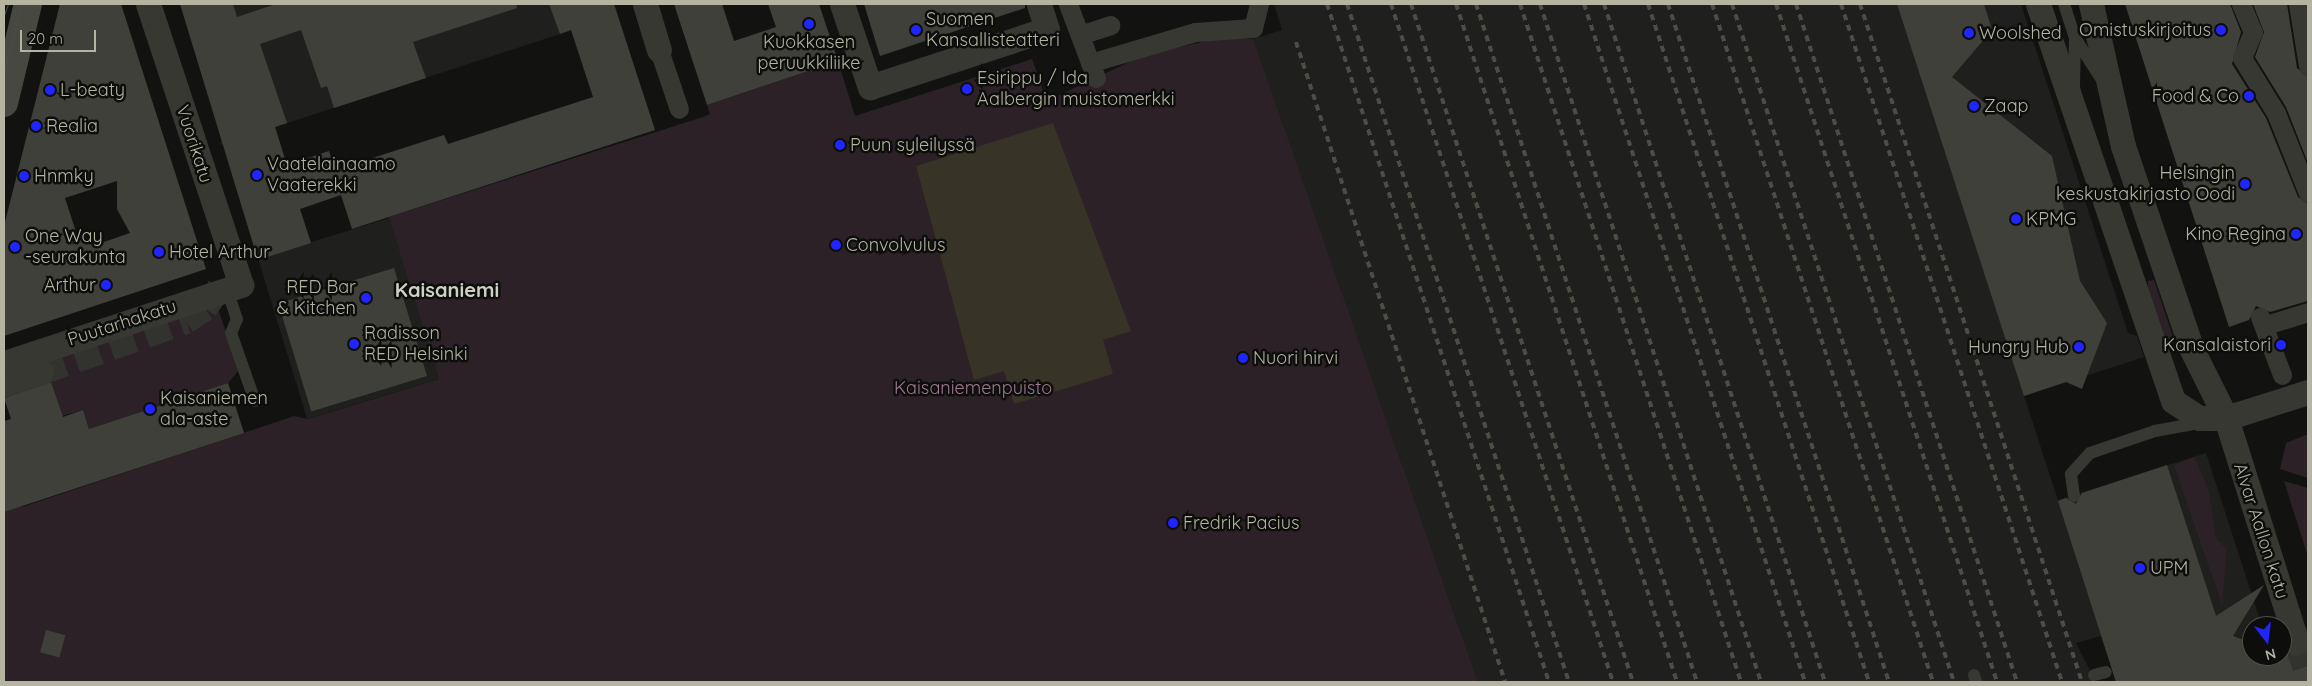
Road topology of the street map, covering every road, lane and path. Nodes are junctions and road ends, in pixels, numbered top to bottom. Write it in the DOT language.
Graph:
graph roads {
  1 [pos="28,4"];
  2 [pos="148,4"];
  3 [pos="645,4"];
  4 [pos="842,4"];
  5 [pos="1068,4"];
  6 [pos="1259,4"];
  7 [pos="2038,4"];
  8 [pos="2064,4"];
  9 [pos="2091,4"];
  10 [pos="2241,4"];
  11 [pos="2298,4"];
  12 [pos="1045,11"];
  13 [pos="1110,26"];
  14 [pos="1080,35"];
  15 [pos="2075,38"];
  16 [pos="659,50"];
  17 [pos="2308,66"];
  18 [pos="2112,96"];
  19 [pos="4,103"];
  20 [pos="680,109"];
  21 [pos="2074,113"];
  22 [pos="2308,193"];
  23 [pos="234,287"];
  24 [pos="2308,312"];
  25 [pos="4,363"];
  26 [pos="41,372"];
  27 [pos="2282,375"];
  28 [pos="4,384"];
  29 [pos="2308,392"];
  30 [pos="255,402"];
  31 [pos="2226,418"];
  32 [pos="2074,496"];
  33 [pos="2297,643"];
  1 -- 19 [label="main road"];
  2 -- 23 [label="street, Vuorikatu"];
  3 -- 16 [label="street"];
  4 -- 12 [label="street"];
  5 -- 14 [label="street"];
  6 -- 14 [label="street"];
  7 -- 21 [label="street"];
  8 -- 15 [label="lane"];
  9 -- 18 [label="street, Alvar Aallon katu"];
  10 -- 22 [label="street"];
  11 -- 17 [label="street"];
  13 -- 14 [label="street"];
  15 -- 18 [label="lane"];
  15 -- 21 [label="lane"];
  16 -- 20 [label="street"];
  18 -- 31 [label="street, Alvar Aallon katu"];
  21 -- 31 [label="street"];
  23 -- 25 [label="street, Puutarhakatu"];
  23 -- 30 [label="lane"];
  24 -- 27 [label="street"];
  26 -- 28 [label="street"];
  29 -- 31 [label="street"];
  31 -- 32 [label="lane"];
  31 -- 33 [label="street, Alvar Aallon katu"];
}
